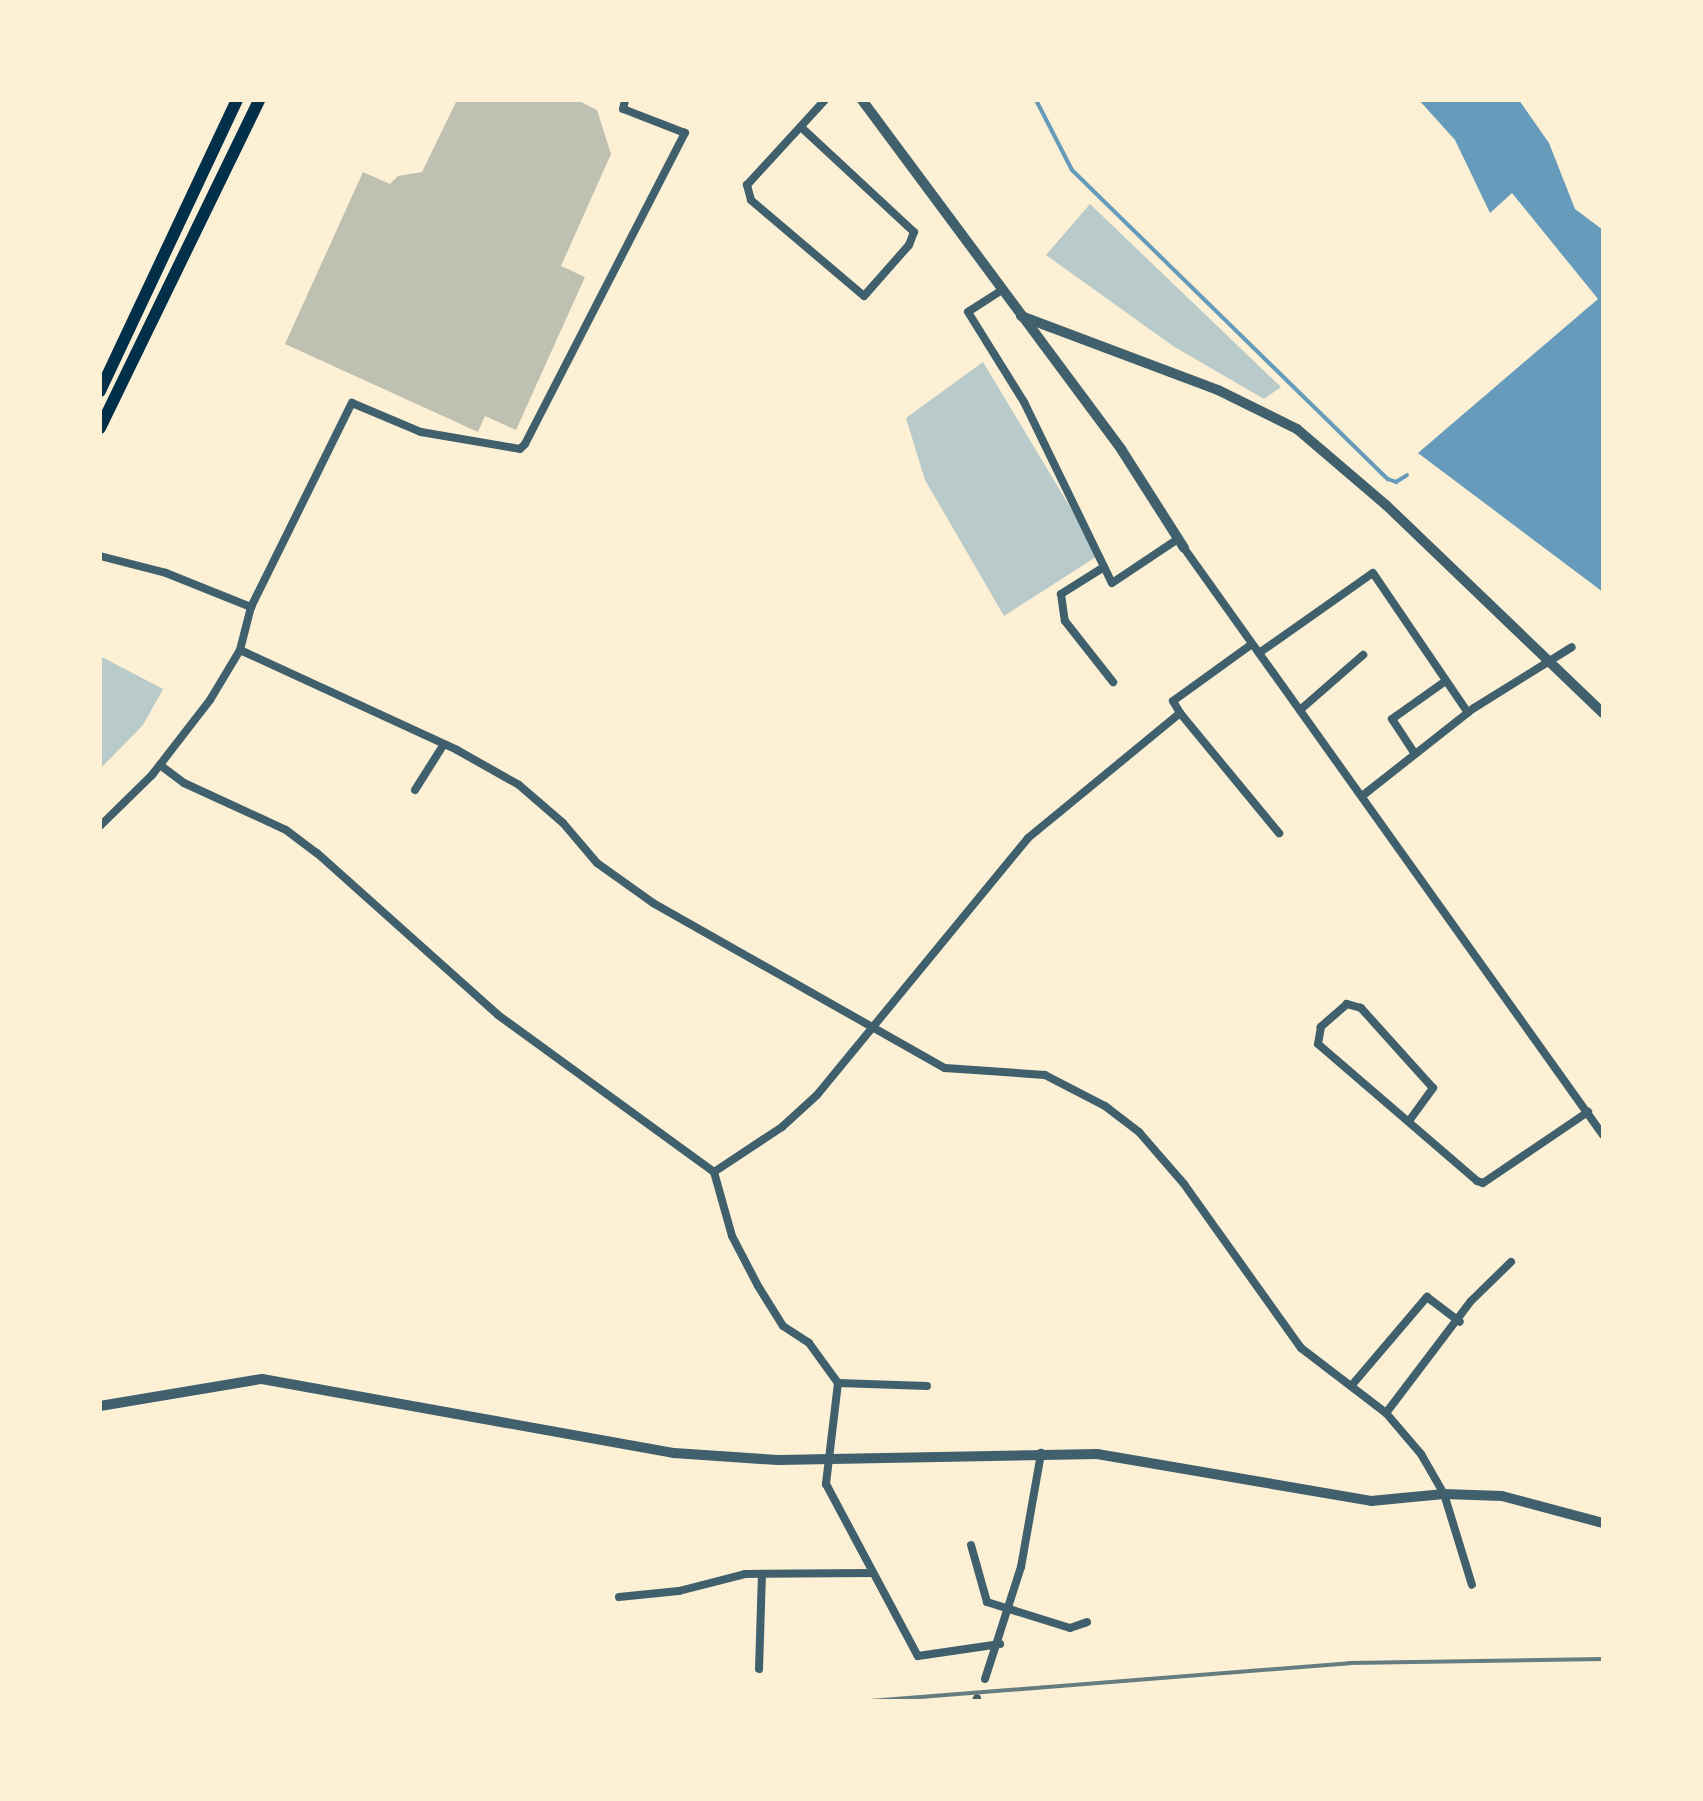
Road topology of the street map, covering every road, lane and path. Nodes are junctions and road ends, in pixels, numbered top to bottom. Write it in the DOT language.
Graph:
graph roads {
  1 [pos="237,100"];
  2 [pos="259,100"];
  3 [pos="625,100"];
  4 [pos="825,100"];
  5 [pos="862,100"];
  6 [pos="802,128"];
  7 [pos="1002,290"];
  8 [pos="1021,316"];
  9 [pos="100,391"];
  10 [pos="100,428"];
  11 [pos="1181,543"];
  12 [pos="100,556"];
  13 [pos="1104,567"];
  14 [pos="251,607"];
  15 [pos="1252,644"];
  16 [pos="1572,647"];
  17 [pos="240,650"];
  18 [pos="1259,653"];
  19 [pos="1363,655"];
  20 [pos="1549,661"];
  21 [pos="1113,682"];
  22 [pos="1444,682"];
  23 [pos="1300,710"];
  24 [pos="1180,713"];
  25 [pos="1468,713"];
  26 [pos="1603,713"];
  27 [pos="444,744"];
  28 [pos="1415,754"];
  29 [pos="160,765"];
  30 [pos="415,790"];
  31 [pos="1362,796"];
  32 [pos="100,826"];
  33 [pos="1279,833"];
  34 [pos="871,1025"];
  35 [pos="1588,1112"];
  36 [pos="1409,1121"];
  37 [pos="1603,1135"];
  38 [pos="714,1172"];
  39 [pos="1511,1262"];
  40 [pos="1460,1322"];
  41 [pos="838,1383"];
  42 [pos="1352,1385"];
  43 [pos="927,1386"];
  44 [pos="100,1406"];
  45 [pos="1386,1413"];
  46 [pos="1041,1453"];
  47 [pos="827,1459"];
  48 [pos="1444,1494"];
  49 [pos="1603,1523"];
  50 [pos="971,1545"];
  51 [pos="872,1573"];
  52 [pos="762,1574"];
  53 [pos="1472,1585"];
  54 [pos="619,1597"];
  55 [pos="1008,1609"];
  56 [pos="1087,1622"];
  57 [pos="1000,1644"];
  58 [pos="759,1669"];
  59 [pos="985,1679"];
  1 -- 9 [label="highway"];
  2 -- 10 [label="highway"];
  3 -- 14 [label="street"];
  4 -- 6 [label="street"];
  5 -- 7 [label="street"];
  6 -- 6 [label="street"];
  7 -- 8 [label="street"];
  7 -- 13 [label="street"];
  8 -- 11 [label="street"];
  8 -- 20 [label="street"];
  11 -- 13 [label="street"];
  11 -- 15 [label="street"];
  12 -- 14 [label="street"];
  13 -- 21 [label="street"];
  14 -- 17 [label="street"];
  15 -- 18 [label="street"];
  15 -- 24 [label="street"];
  16 -- 20 [label="street"];
  17 -- 27 [label="street"];
  17 -- 29 [label="street"];
  18 -- 22 [label="street"];
  18 -- 23 [label="street"];
  19 -- 23 [label="street"];
  20 -- 25 [label="street"];
  20 -- 26 [label="street"];
  22 -- 25 [label="street"];
  22 -- 28 [label="street"];
  23 -- 31 [label="street"];
  24 -- 33 [label="street"];
  24 -- 34 [label="street"];
  25 -- 28 [label="street"];
  27 -- 30 [label="street"];
  27 -- 34 [label="street"];
  28 -- 31 [label="street"];
  29 -- 32 [label="street"];
  29 -- 38 [label="street"];
  31 -- 35 [label="street"];
  34 -- 38 [label="street"];
  34 -- 42 [label="street"];
  35 -- 36 [label="street"];
  35 -- 37 [label="street"];
  36 -- 36 [label="street"];
  38 -- 41 [label="street"];
  39 -- 40 [label="street"];
  40 -- 42 [label="street"];
  40 -- 45 [label="street"];
  41 -- 43 [label="street"];
  41 -- 47 [label="street"];
  42 -- 45 [label="street"];
  44 -- 47 [label="street"];
  45 -- 48 [label="street"];
  46 -- 47 [label="street"];
  46 -- 48 [label="street"];
  46 -- 55 [label="street"];
  47 -- 51 [label="street"];
  48 -- 49 [label="street"];
  48 -- 53 [label="street"];
  50 -- 55 [label="street"];
  51 -- 52 [label="street"];
  51 -- 57 [label="street"];
  52 -- 54 [label="street"];
  52 -- 58 [label="street"];
  55 -- 56 [label="street"];
  55 -- 57 [label="street"];
  57 -- 59 [label="street"];
}
